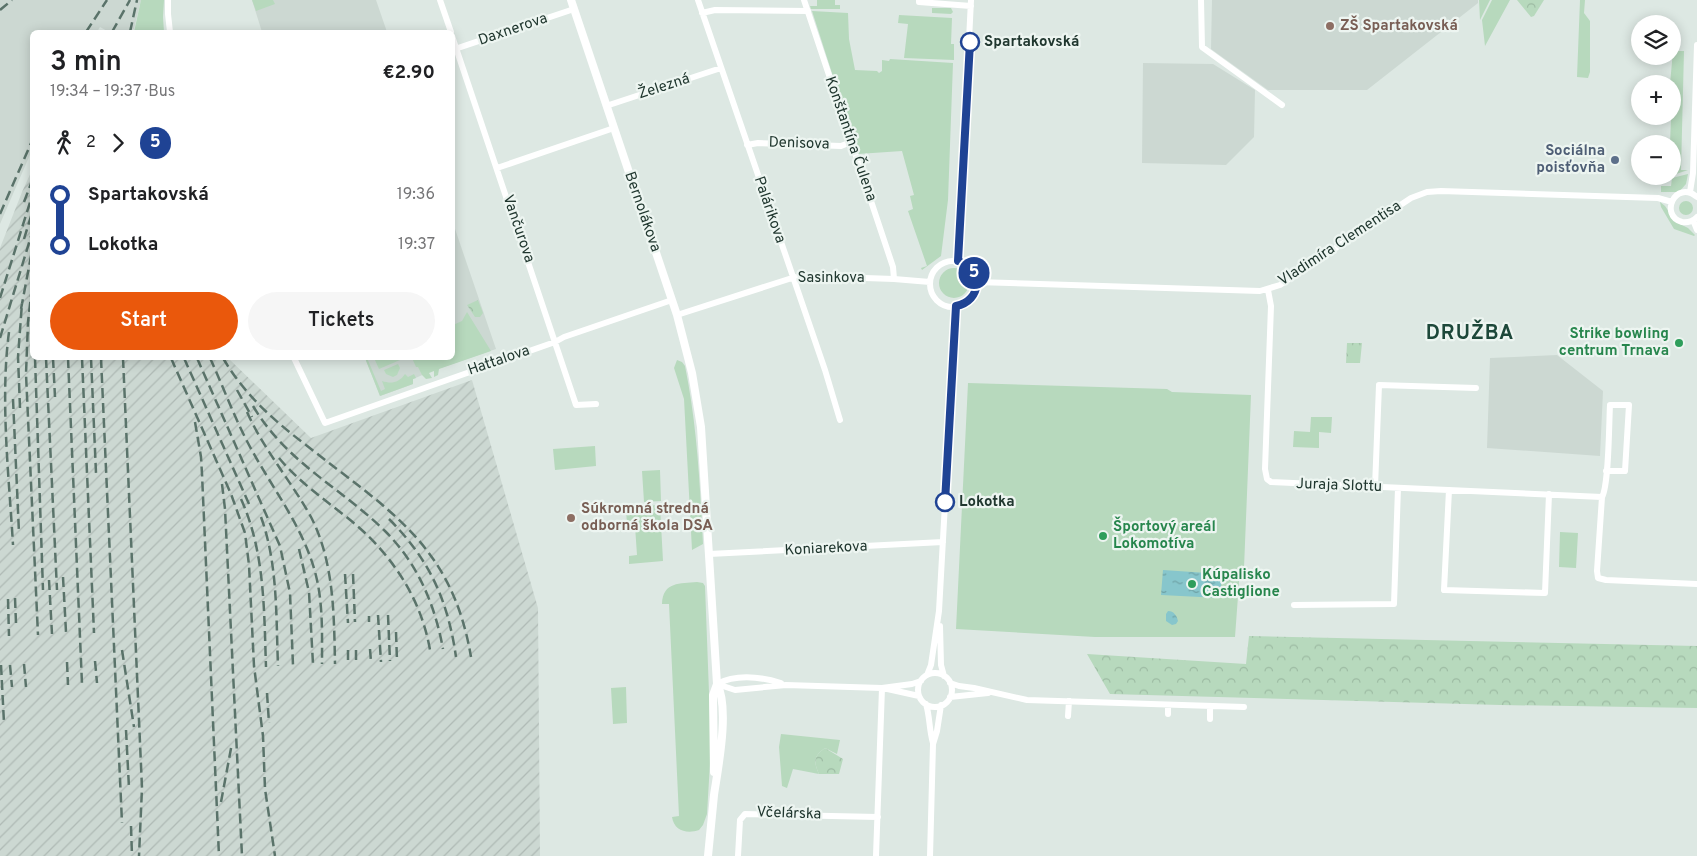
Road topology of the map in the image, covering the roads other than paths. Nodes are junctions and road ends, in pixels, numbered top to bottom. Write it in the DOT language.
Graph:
graph roads {
  1 [pos="168,0"];
  2 [pos="440,0"];
  3 [pos="571,0"];
  4 [pos="698,0"];
  5 [pos="804,0"];
  6 [pos="919,0"];
  7 [pos="1201,0"];
  8 [pos="971,3"];
  9 [pos="574,9"];
  10 [pos="808,11"];
  11 [pos="702,12"];
  12 [pos="170,30"];
  13 [pos="451,30"];
  14 [pos="1697,46"];
  15 [pos="455,49"];
  16 [pos="722,68"];
  17 [pos="1282,105"];
  18 [pos="606,106"];
  19 [pos="614,128"];
  20 [pos="851,142"];
  21 [pos="747,145"];
  22 [pos="497,168"];
  23 [pos="1690,192"];
  24 [pos="1697,197"];
  25 [pos="1672,202"];
  26 [pos="1695,219"];
  27 [pos="1697,230"];
  28 [pos="958,261"];
  29 [pos="792,278"];
  30 [pos="894,279"];
  31 [pos="930,282"];
  32 [pos="976,282"];
  33 [pos="1268,290"];
  34 [pos="672,300"];
  35 [pos="956,306"];
  36 [pos="677,315"];
  37 [pos="555,342"];
  38 [pos="295,360"];
  39 [pos="1476,388"];
  40 [pos="596,404"];
  41 [pos="840,420"];
  42 [pos="1606,471"];
  43 [pos="1375,487"];
  44 [pos="1398,488"];
  45 [pos="1449,490"];
  46 [pos="1549,494"];
  47 [pos="1602,497"];
  48 [pos="943,542"];
  49 [pos="709,554"];
  50 [pos="1697,584"];
  51 [pos="1294,605"];
  52 [pos="939,611"];
  53 [pos="716,666"];
  54 [pos="927,675"];
  55 [pos="944,676"];
  56 [pos="730,678"];
  57 [pos="921,681"];
  58 [pos="950,683"];
  59 [pos="717,684"];
  60 [pos="786,685"];
  61 [pos="882,688"];
  62 [pos="735,690"];
  63 [pos="989,692"];
  64 [pos="919,696"];
  65 [pos="950,698"];
  66 [pos="1069,701"];
  67 [pos="926,704"];
  68 [pos="1168,705"];
  69 [pos="721,706"];
  70 [pos="941,706"];
  71 [pos="1210,706"];
  72 [pos="1244,707"];
  73 [pos="1168,714"];
  74 [pos="1068,716"];
  75 [pos="1210,719"];
  76 [pos="933,744"];
  77 [pos="715,793"];
  78 [pos="878,818"];
  79 [pos="708,856"];
  80 [pos="738,856"];
  81 [pos="876,856"];
  82 [pos="930,856"];
  1 -- 12 [label="street"];
  2 -- 13 [label="street, Vančurova"];
  3 -- 9 [label="street, Bernolákova"];
  4 -- 11 [label="street, Palárikova"];
  5 -- 10 [label="street, Konštantína Čulena"];
  6 -- 8 [label="street"];
  7 -- 17 [label="street"];
  8 -- 28 [label="street"];
  9 -- 15 [label="street, Daxnerova"];
  9 -- 18 [label="street, Bernolákova"];
  10 -- 11 [label="street"];
  10 -- 20 [label="street, Konštantína Čulena"];
  11 -- 16 [label="street, Palárikova"];
  14 -- 23 [label="street"];
  15 -- 22 [label="street, Vančurova"];
  16 -- 18 [label="street, Železná"];
  16 -- 21 [label="street, Palárikova"];
  18 -- 19 [label="street, Bernolákova"];
  19 -- 22 [label="street"];
  19 -- 34 [label="street, Bernolákova"];
  20 -- 21 [label="street, Denisova"];
  20 -- 30 [label="street, Konštantína Čulena"];
  21 -- 29 [label="street, Palárikova"];
  22 -- 37 [label="street, Vančurova"];
  23 -- 24 [label="street"];
  23 -- 25 [label="street"];
  25 -- 26 [label="street"];
  25 -- 33 [label="street, Vladimíra Clementisa"];
  26 -- 27 [label="street"];
  28 -- 31 [label="street"];
  28 -- 32 [label="street"];
  29 -- 30 [label="street, Sasinkova"];
  29 -- 36 [label="street, Sasinkova"];
  29 -- 41 [label="street, Palárikova"];
  30 -- 31 [label="street, Sasinkova"];
  31 -- 35 [label="street"];
  32 -- 33 [label="street, Vladimíra Clementisa"];
  32 -- 35 [label="street"];
  33 -- 43 [label="street, Juraja Slottu"];
  34 -- 36 [label="street, Bernolákova"];
  34 -- 37 [label="street, Hattalova"];
  35 -- 48 [label="street"];
  36 -- 49 [label="street, Bernolákova"];
  37 -- 38 [label="street, Hattalova"];
  37 -- 40 [label="street, Vančurova"];
  39 -- 43 [label="street"];
  42 -- 42 [label="street"];
  42 -- 47 [label="street"];
  43 -- 44 [label="street, Juraja Slottu"];
  44 -- 45 [label="street, Juraja Slottu"];
  44 -- 51 [label="street"];
  45 -- 46 [label="street, Juraja Slottu"];
  45 -- 46 [label="street"];
  46 -- 47 [label="street, Juraja Slottu"];
  47 -- 50 [label="street"];
  48 -- 49 [label="street, Koniarekova"];
  48 -- 52 [label="street"];
  49 -- 53 [label="street"];
  52 -- 54 [label="street"];
  52 -- 55 [label="street"];
  53 -- 56 [label="street"];
  53 -- 59 [label="street"];
  54 -- 55 [label="street"];
  54 -- 57 [label="street"];
  55 -- 58 [label="street"];
  56 -- 59 [label="street"];
  56 -- 60 [label="street"];
  57 -- 61 [label="street"];
  57 -- 64 [label="street"];
  58 -- 63 [label="street"];
  58 -- 65 [label="street"];
  59 -- 62 [label="street"];
  59 -- 69 [label="street"];
  59 -- 77 [label="street"];
  60 -- 61 [label="street"];
  60 -- 62 [label="street"];
  61 -- 64 [label="street"];
  61 -- 78 [label="street"];
  62 -- 69 [label="street"];
  63 -- 65 [label="street"];
  63 -- 66 [label="street"];
  64 -- 67 [label="street"];
  65 -- 70 [label="street"];
  66 -- 68 [label="street"];
  66 -- 74 [label="street"];
  67 -- 70 [label="street"];
  67 -- 76 [label="street"];
  68 -- 71 [label="street"];
  68 -- 73 [label="street"];
  69 -- 77 [label="street"];
  70 -- 76 [label="street"];
  71 -- 72 [label="street"];
  71 -- 75 [label="street"];
  76 -- 82 [label="street"];
  77 -- 79 [label="street"];
  78 -- 80 [label="street, Včelárska"];
  78 -- 81 [label="street"];
}
